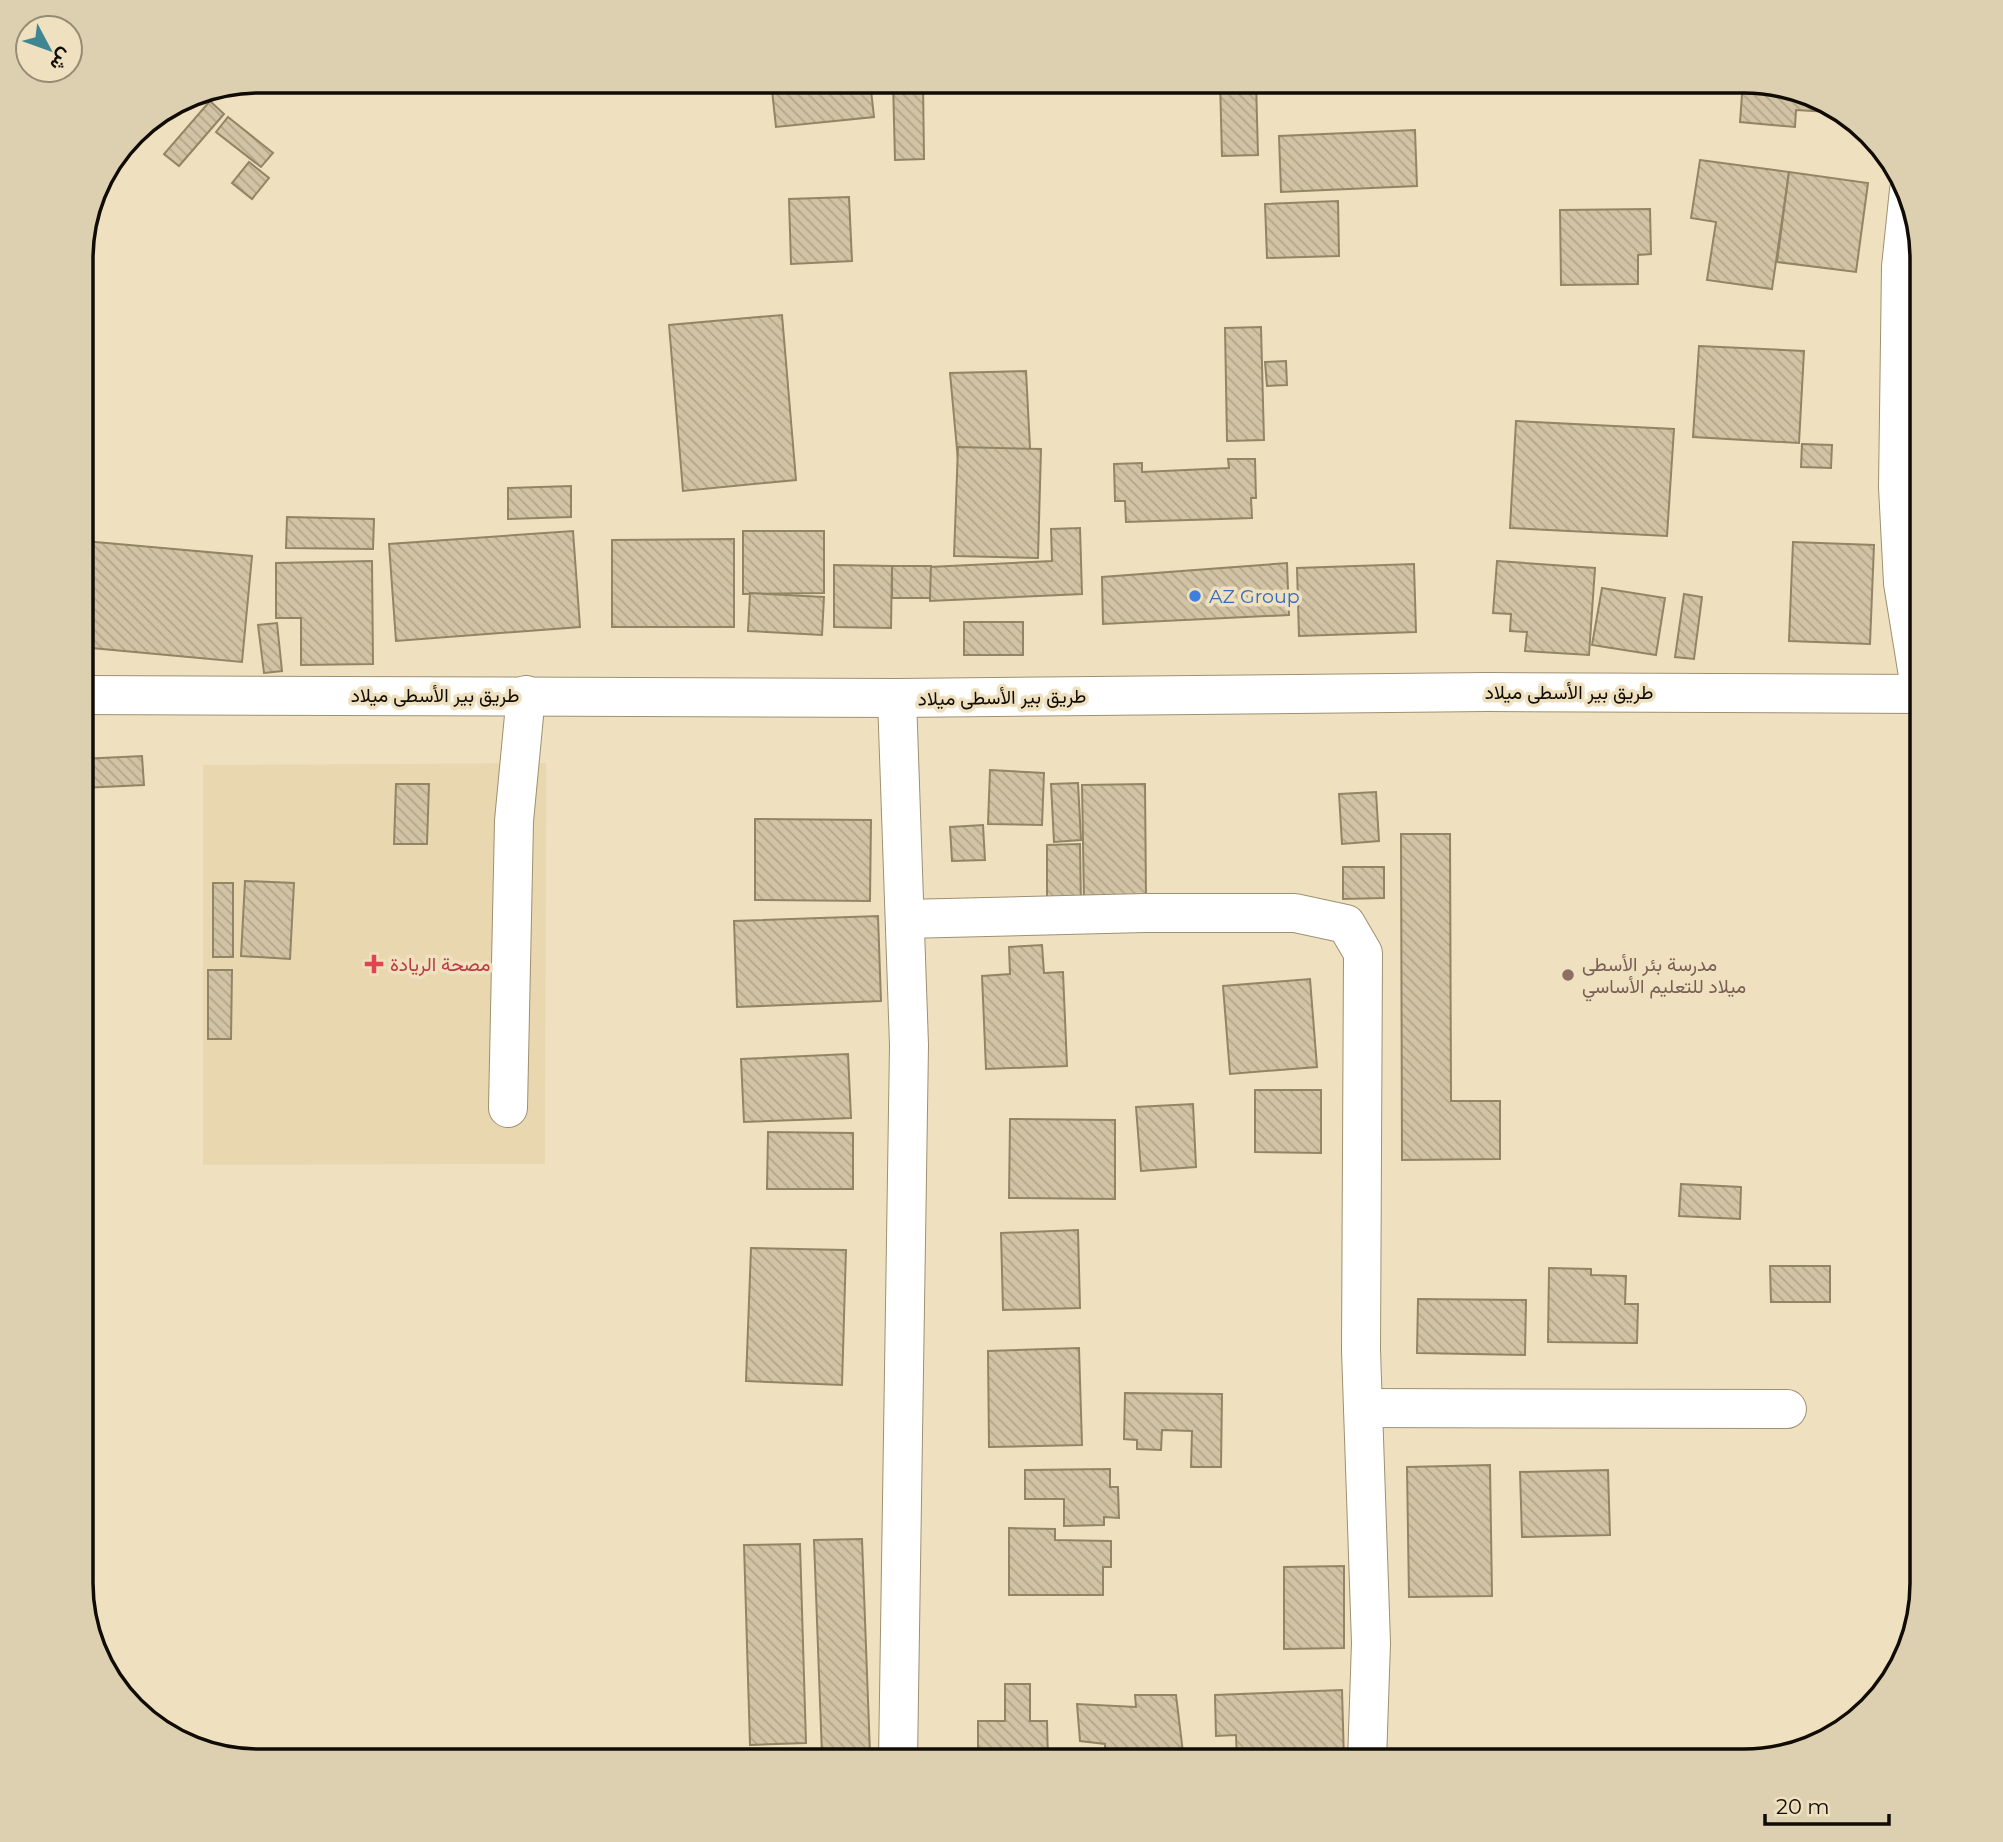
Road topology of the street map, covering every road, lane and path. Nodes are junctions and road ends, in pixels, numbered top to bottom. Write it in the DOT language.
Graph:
graph roads {
  1 [pos="1906,220"];
  2 [pos="1910,624"];
  3 [pos="1910,694"];
  4 [pos="93,695"];
  5 [pos="526,695"];
  6 [pos="897,698"];
  7 [pos="905,919"];
  8 [pos="508,1108"];
  9 [pos="1363,1408"];
  10 [pos="1787,1409"];
  11 [pos="898,1749"];
  12 [pos="1367,1749"];
  1 -- 2 [label="street"];
  3 -- 6 [label="street, طريق بير الأسطى ميلاد"];
  4 -- 5 [label="street, طريق بير الأسطى ميلاد"];
  5 -- 6 [label="street, طريق بير الأسطى ميلاد"];
  5 -- 8 [label="street"];
  6 -- 7 [label="street"];
  7 -- 9 [label="street"];
  7 -- 11 [label="street"];
  9 -- 10 [label="street"];
  9 -- 12 [label="street"];
}
